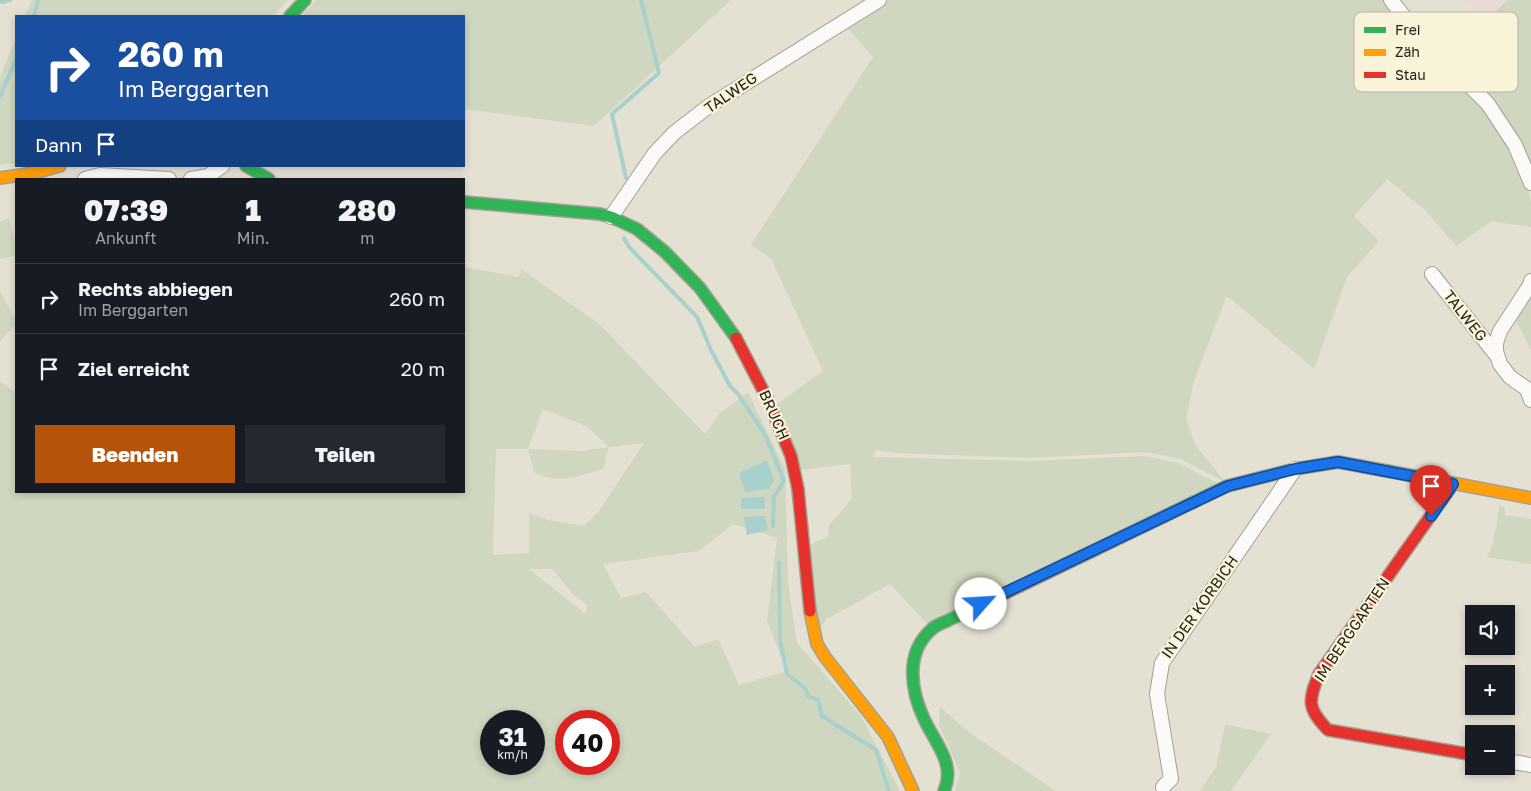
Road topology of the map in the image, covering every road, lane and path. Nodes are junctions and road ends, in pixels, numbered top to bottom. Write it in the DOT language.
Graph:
graph roads {
  1 [pos="305,0"];
  2 [pos="879,0"];
  3 [pos="1391,0"];
  4 [pos="1401,12"];
  5 [pos="291,15"];
  6 [pos="1476,92"];
  7 [pos="56,167"];
  8 [pos="221,167"];
  9 [pos="248,167"];
  10 [pos="0,178"];
  11 [pos="89,178"];
  12 [pos="152,178"];
  13 [pos="197,178"];
  14 [pos="268,178"];
  15 [pos="1531,183"];
  16 [pos="465,202"];
  17 [pos="611,216"];
  18 [pos="1432,274"];
  19 [pos="1531,281"];
  20 [pos="1498,357"];
  21 [pos="1531,400"];
  22 [pos="1295,469"];
  23 [pos="1453,484"];
  24 [pos="1531,498"];
  25 [pos="1465,753"];
  26 [pos="1515,762"];
  27 [pos="1531,765"];
  28 [pos="1163,787"];
  29 [pos="913,791"];
  30 [pos="944,791"];
  1 -- 5 [label="street"];
  2 -- 17 [label="street, TALWEG"];
  3 -- 4 [label="street"];
  6 -- 15 [label="street"];
  7 -- 10 [label="street"];
  8 -- 13 [label="street"];
  9 -- 14 [label="street"];
  11 -- 12 [label="street"];
  16 -- 17 [label="street, BRUCH"];
  17 -- 29 [label="street, BRUCH"];
  18 -- 20 [label="street, TALWEG"];
  19 -- 20 [label="street, TALWEG"];
  20 -- 21 [label="street, TALWEG"];
  22 -- 23 [label="street"];
  22 -- 28 [label="street, IN DER KORBICH"];
  22 -- 30 [label="street"];
  23 -- 24 [label="street"];
  23 -- 25 [label="street, IM BERGGARTEN"];
  26 -- 27 [label="street"];
}
